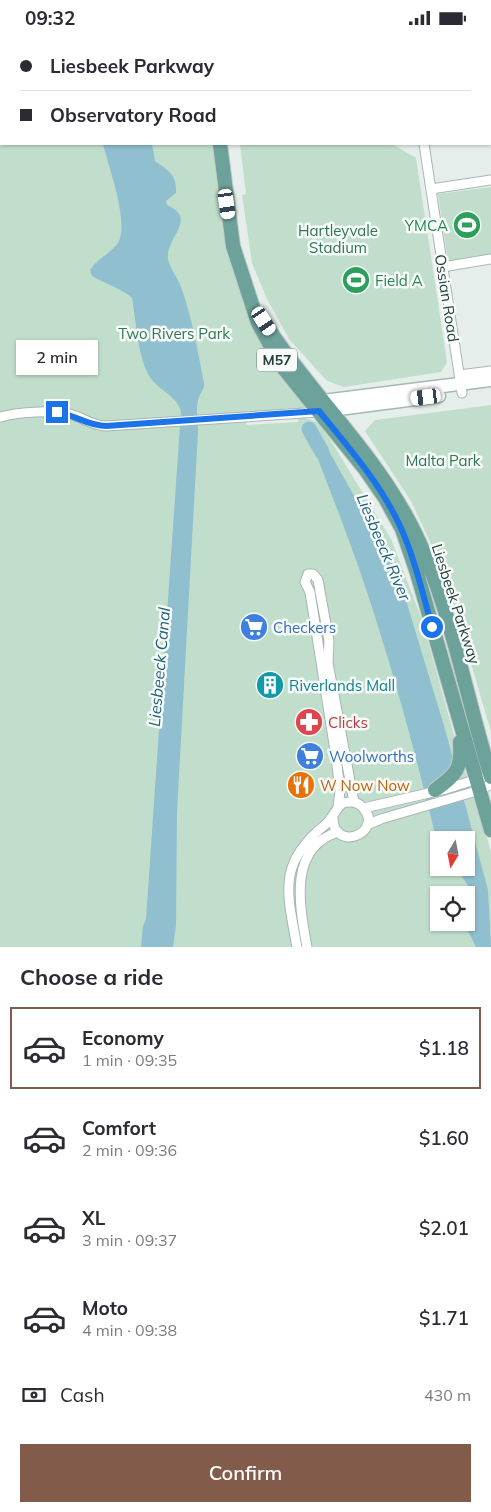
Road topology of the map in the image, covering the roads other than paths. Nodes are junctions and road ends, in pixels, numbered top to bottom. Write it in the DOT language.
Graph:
graph roads {
  1 [pos="220,145"];
  2 [pos="424,145"];
  3 [pos="491,180"];
  4 [pos="431,189"];
  5 [pos="491,259"];
  6 [pos="442,267"];
  7 [pos="491,371"];
  8 [pos="491,380"];
  9 [pos="461,384"];
  10 [pos="491,388"];
  11 [pos="321,406"];
  12 [pos="1,417"];
  13 [pos="459,720"];
  14 [pos="487,780"];
  15 [pos="435,790"];
  16 [pos="354,802"];
  17 [pos="338,807"];
  18 [pos="364,808"];
  19 [pos="333,816"];
  20 [pos="367,825"];
  21 [pos="491,830"];
  22 [pos="338,833"];
  23 [pos="297,947"];
  24 [pos="307,947"];
  1 -- 11 [label="main road, Liesbeek Parkway / M57"];
  2 -- 4 [label="street, Ossian Road"];
  3 -- 4 [label="street"];
  4 -- 6 [label="street, Ossian Road"];
  5 -- 6 [label="street"];
  6 -- 9 [label="street, Ossian Road"];
  7 -- 9 [label="street"];
  8 -- 9 [label="main road"];
  9 -- 10 [label="main road"];
  9 -- 11 [label="main road"];
  11 -- 12 [label="street"];
  11 -- 13 [label="main road, Liesbeek Parkway / M57"];
  11 -- 14 [label="main road, Liesbeek Parkway / M57"];
  13 -- 14 [label="main road, Liesbeek Parkway / M57"];
  13 -- 15 [label="main road"];
  14 -- 15 [label="street"];
  14 -- 20 [label="street"];
  14 -- 21 [label="main road, Liesbeek Parkway / M57"];
  15 -- 18 [label="street"];
  16 -- 17 [label="street"];
  16 -- 17 [label="street"];
  16 -- 18 [label="street"];
  17 -- 19 [label="street"];
  18 -- 20 [label="street"];
  19 -- 22 [label="street"];
  19 -- 23 [label="street"];
  20 -- 22 [label="street"];
  22 -- 24 [label="street"];
}
